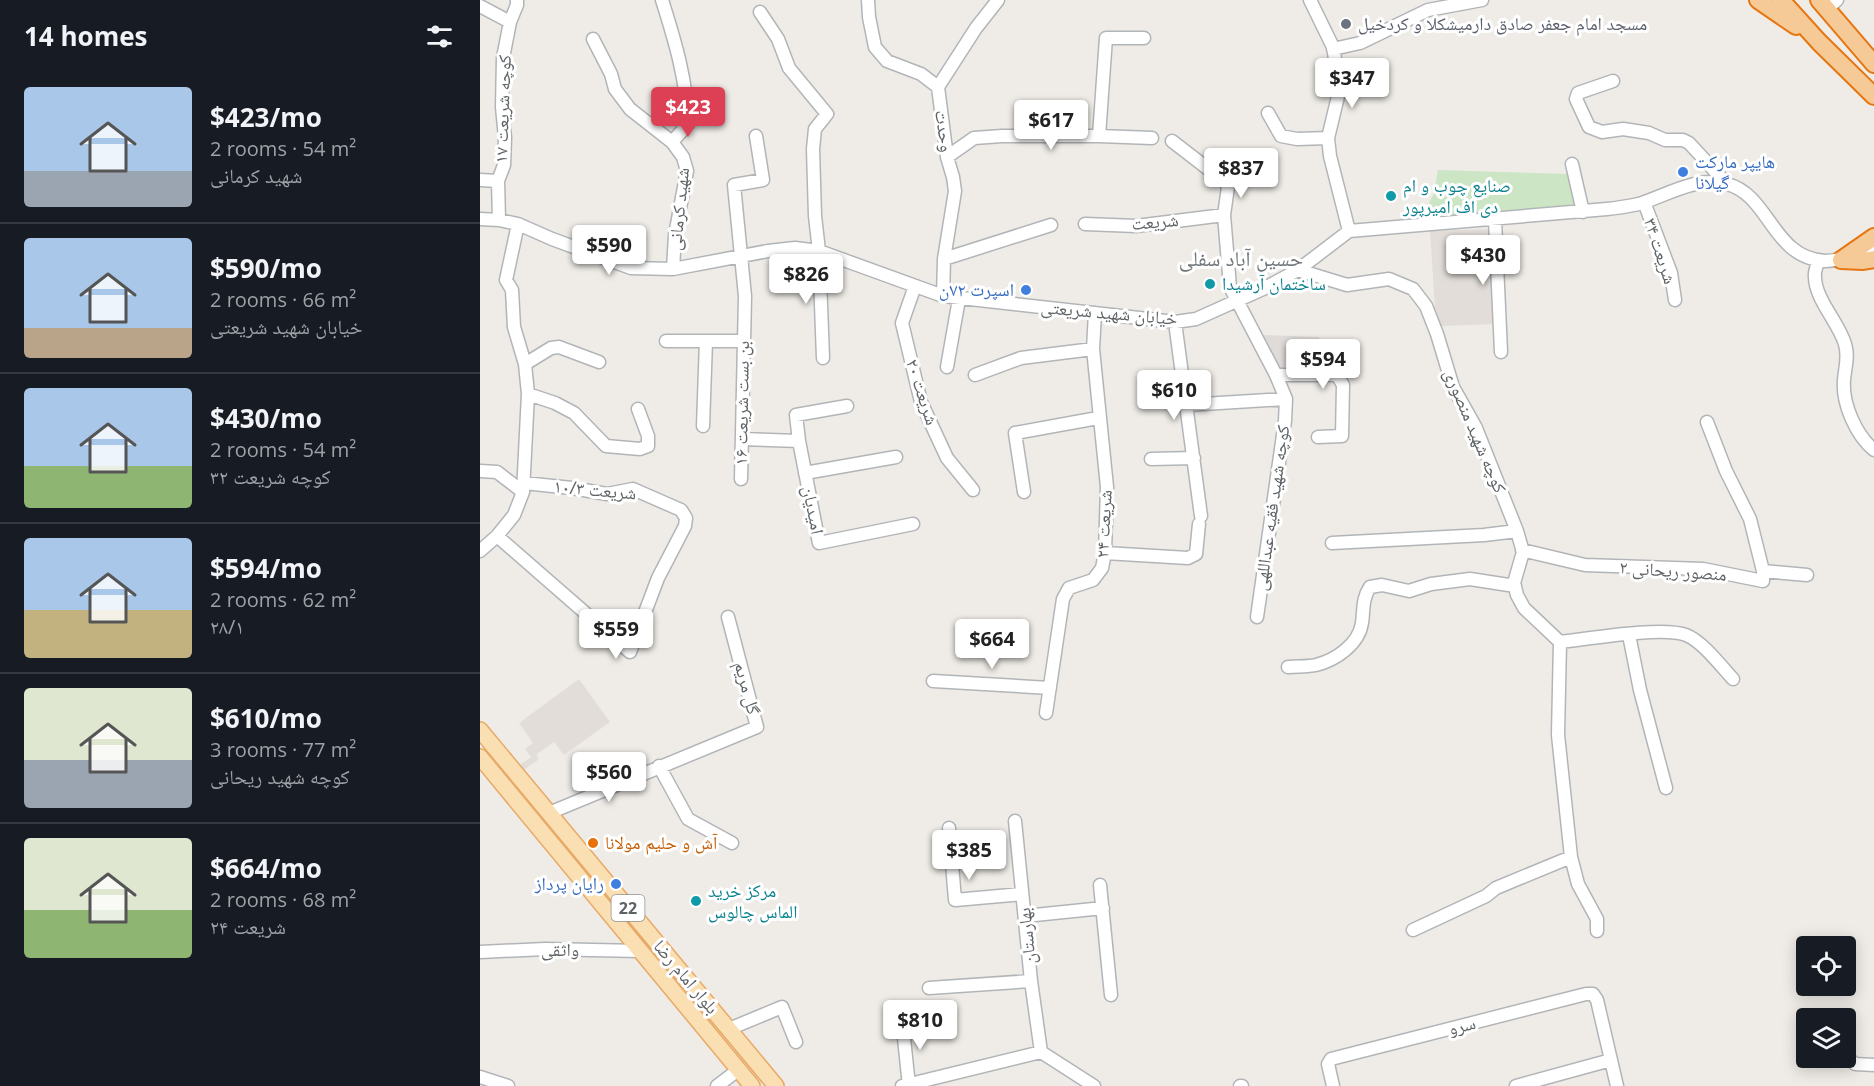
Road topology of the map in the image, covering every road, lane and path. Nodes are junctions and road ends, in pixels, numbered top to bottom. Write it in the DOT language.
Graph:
graph roads {
  1 [pos="517,0"];
  2 [pos="662,0"];
  3 [pos="868,0"];
  4 [pos="998,0"];
  5 [pos="1310,0"];
  6 [pos="1482,0"];
  7 [pos="1758,0"];
  8 [pos="1781,0"];
  9 [pos="1464,2"];
  10 [pos="1828,3"];
  11 [pos="1426,5"];
  12 [pos="480,6"];
  13 [pos="760,12"];
  14 [pos="510,22"];
  15 [pos="1144,38"];
  16 [pos="593,39"];
  17 [pos="1819,42"];
  18 [pos="1334,49"];
  19 [pos="1874,63"];
  20 [pos="1613,81"];
  21 [pos="938,87"];
  22 [pos="1874,96"];
  23 [pos="1268,113"];
  24 [pos="756,136"];
  25 [pos="1099,136"];
  26 [pos="1152,138"];
  27 [pos="1328,138"];
  28 [pos="1172,141"];
  29 [pos="672,142"];
  30 [pos="947,157"];
  31 [pos="1572,164"];
  32 [pos="480,180"];
  33 [pos="498,181"];
  34 [pos="1726,183"];
  35 [pos="1644,202"];
  36 [pos="1583,212"];
  37 [pos="1224,215"];
  38 [pos="480,219"];
  39 [pos="499,220"];
  40 [pos="1495,220"];
  41 [pos="518,224"];
  42 [pos="1085,224"];
  43 [pos="1051,225"];
  44 [pos="1349,231"];
  45 [pos="1874,237"];
  46 [pos="1874,250"];
  47 [pos="819,251"];
  48 [pos="741,256"];
  49 [pos="944,259"];
  50 [pos="1874,259"];
  51 [pos="1819,260"];
  52 [pos="1842,260"];
  53 [pos="674,269"];
  54 [pos="1298,270"];
  55 [pos="915,286"];
  56 [pos="943,296"];
  57 [pos="959,299"];
  58 [pos="1675,300"];
  59 [pos="1237,302"];
  60 [pos="1095,314"];
  61 [pos="1175,322"];
  62 [pos="666,341"];
  63 [pos="706,341"];
  64 [pos="742,341"];
  65 [pos="1093,349"];
  66 [pos="1502,352"];
  67 [pos="823,358"];
  68 [pos="599,362"];
  69 [pos="525,363"];
  70 [pos="948,367"];
  71 [pos="975,375"];
  72 [pos="1276,375"];
  73 [pos="528,394"];
  74 [pos="1286,399"];
  75 [pos="1187,405"];
  76 [pos="847,406"];
  77 [pos="638,409"];
  78 [pos="1098,418"];
  79 [pos="1707,422"];
  80 [pos="703,426"];
  81 [pos="1318,437"];
  82 [pos="742,439"];
  83 [pos="800,441"];
  84 [pos="1874,450"];
  85 [pos="896,457"];
  86 [pos="1194,458"];
  87 [pos="1151,459"];
  88 [pos="480,471"];
  89 [pos="805,473"];
  90 [pos="741,479"];
  91 [pos="523,487"];
  92 [pos="973,490"];
  93 [pos="1024,492"];
  94 [pos="913,524"];
  95 [pos="1517,531"];
  96 [pos="497,537"];
  97 [pos="1332,543"];
  98 [pos="1522,550"];
  99 [pos="480,551"];
  100 [pos="1105,553"];
  101 [pos="1763,571"];
  102 [pos="1807,575"];
  103 [pos="1515,586"];
  104 [pos="728,617"];
  105 [pos="1257,617"];
  106 [pos="1629,635"];
  107 [pos="1560,642"];
  108 [pos="1288,667"];
  109 [pos="1733,679"];
  110 [pos="933,681"];
  111 [pos="1050,688"];
  112 [pos="1046,713"];
  113 [pos="480,730"];
  114 [pos="480,757"];
  115 [pos="659,766"];
  116 [pos="1666,788"];
  117 [pos="549,813"];
  118 [pos="1015,821"];
  119 [pos="949,828"];
  120 [pos="732,843"];
  121 [pos="1571,857"];
  122 [pos="1101,885"];
  123 [pos="1022,894"];
  124 [pos="1103,908"];
  125 [pos="1025,916"];
  126 [pos="1413,930"];
  127 [pos="1597,931"];
  128 [pos="640,951"];
  129 [pos="480,952"];
  130 [pos="1031,981"];
  131 [pos="929,988"];
  132 [pos="1111,994"];
  133 [pos="902,1019"];
  134 [pos="729,1029"];
  135 [pos="796,1042"];
  136 [pos="1041,1052"];
  137 [pos="1611,1060"];
  138 [pos="1856,1064"];
  139 [pos="1874,1065"];
  140 [pos="738,1070"];
  141 [pos="480,1077"];
  142 [pos="508,1086"];
  143 [pos="717,1086"];
  144 [pos="752,1086"];
  145 [pos="776,1086"];
  146 [pos="906,1086"];
  147 [pos="1094,1086"];
  148 [pos="1333,1086"];
  149 [pos="1516,1086"];
  150 [pos="1617,1086"];
  1 -- 14 [label="street, کوچه شریعت ۱۷"];
  2 -- 29 [label="street"];
  3 -- 21 [label="street, وحدت"];
  4 -- 21 [label="street"];
  5 -- 18 [label="street"];
  6 -- 9 [label="street"];
  7 -- 17 [label="highway"];
  8 -- 17 [label="highway"];
  9 -- 11 [label="street"];
  10 -- 19 [label="highway"];
  11 -- 18 [label="street"];
  12 -- 14 [label="street"];
  13 -- 47 [label="street"];
  14 -- 33 [label="street, کوچه شریعت ۱۷"];
  15 -- 25 [label="street"];
  16 -- 29 [label="street, شهید کرمانی"];
  17 -- 22 [label="highway"];
  18 -- 27 [label="street"];
  20 -- 34 [label="street"];
  21 -- 30 [label="street, وحدت"];
  23 -- 27 [label="street"];
  24 -- 48 [label="street, بن بست شریعت ۱۶"];
  25 -- 26 [label="street"];
  25 -- 30 [label="street"];
  27 -- 44 [label="street"];
  28 -- 37 [label="street, کوچه شهید فقیه عبداللهی"];
  29 -- 53 [label="street, شهید کرمانی"];
  30 -- 49 [label="street, وحدت"];
  31 -- 36 [label="street"];
  32 -- 33 [label="street"];
  33 -- 39 [label="street, کوچه شریعت ۱۷"];
  34 -- 35 [label="street"];
  34 -- 51 [label="street"];
  35 -- 36 [label="street"];
  35 -- 58 [label="street, شریعت ۳۴"];
  36 -- 40 [label="street"];
  37 -- 42 [label="street, شریعت"];
  37 -- 59 [label="street, کوچه شهید فقیه عبداللهی"];
  38 -- 39 [label="street, خیابان شهید شریعتی"];
  39 -- 41 [label="street, خیابان شهید شریعتی"];
  40 -- 44 [label="street"];
  40 -- 66 [label="street"];
  41 -- 53 [label="street, خیابان شهید شریعتی"];
  41 -- 69 [label="street"];
  43 -- 49 [label="street"];
  44 -- 54 [label="street, خیابان شهید شریعتی"];
  45 -- 52 [label="highway"];
  46 -- 52 [label="street"];
  47 -- 48 [label="street, خیابان شهید شریعتی"];
  47 -- 55 [label="street, خیابان شهید شریعتی"];
  47 -- 67 [label="street"];
  48 -- 53 [label="street, خیابان شهید شریعتی"];
  48 -- 64 [label="street, بن بست شریعت ۱۶"];
  49 -- 56 [label="street, وحدت"];
  50 -- 52 [label="highway"];
  51 -- 52 [label="street"];
  51 -- 84 [label="street"];
  54 -- 59 [label="street, خیابان شهید شریعتی"];
  54 -- 95 [label="street, کوچه شهید منصوری"];
  55 -- 56 [label="street, خیابان شهید شریعتی"];
  55 -- 92 [label="street, شریعت ۲۰"];
  56 -- 57 [label="street, خیابان شهید شریعتی"];
  57 -- 60 [label="street, خیابان شهید شریعتی"];
  57 -- 70 [label="street"];
  59 -- 61 [label="street, خیابان شهید شریعتی"];
  59 -- 72 [label="street, کوچه شهید فقیه عبداللهی"];
  60 -- 61 [label="street, خیابان شهید شریعتی"];
  60 -- 65 [label="street, شریعت ۲۴"];
  61 -- 75 [label="street"];
  62 -- 63 [label="street"];
  63 -- 64 [label="street"];
  63 -- 80 [label="street"];
  64 -- 82 [label="street, بن بست شریعت ۱۶"];
  65 -- 71 [label="street"];
  65 -- 78 [label="street, شریعت ۲۴"];
  68 -- 69 [label="street"];
  69 -- 73 [label="street"];
  72 -- 74 [label="street, کوچه شهید فقیه عبداللهی"];
  72 -- 81 [label="street"];
  73 -- 77 [label="street"];
  73 -- 91 [label="street"];
  74 -- 75 [label="street"];
  74 -- 105 [label="street, کوچه شهید فقیه عبداللهی"];
  75 -- 86 [label="street"];
  76 -- 83 [label="street, امیدیان"];
  78 -- 93 [label="street"];
  78 -- 100 [label="street, شریعت ۲۴"];
  79 -- 101 [label="street"];
  82 -- 83 [label="street"];
  82 -- 90 [label="street, بن بست شریعت ۱۶"];
  83 -- 89 [label="street, امیدیان"];
  85 -- 89 [label="street"];
  86 -- 87 [label="street"];
  86 -- 100 [label="street"];
  88 -- 91 [label="street"];
  89 -- 94 [label="street, امیدیان"];
  91 -- 96 [label="street"];
  91 -- 96 [label="street, شریعت ۱۰/۳"];
  95 -- 97 [label="street"];
  95 -- 98 [label="street, کوچه شهید منصوری"];
  96 -- 99 [label="street"];
  98 -- 101 [label="street, منصور ریحانی ۲"];
  98 -- 103 [label="street, کوچه شهید منصوری"];
  100 -- 111 [label="street, شریعت ۲۴"];
  101 -- 102 [label="street"];
  103 -- 107 [label="street"];
  103 -- 108 [label="street"];
  104 -- 115 [label="street, گل مریم"];
  106 -- 107 [label="street"];
  106 -- 109 [label="street"];
  106 -- 116 [label="street"];
  107 -- 121 [label="street"];
  110 -- 111 [label="street"];
  111 -- 112 [label="street, شریعت ۲۴"];
  113 -- 117 [label="main road, بلوار امام رضا / 22"];
  114 -- 128 [label="main road, بلوار امام رضا"];
  115 -- 117 [label="street"];
  115 -- 120 [label="street"];
  117 -- 134 [label="main road, بلوار امام رضا / 22"];
  118 -- 123 [label="street, بهارستان"];
  119 -- 123 [label="street"];
  121 -- 126 [label="street"];
  121 -- 127 [label="street"];
  122 -- 124 [label="street"];
  123 -- 125 [label="street, بهارستان"];
  124 -- 125 [label="street"];
  124 -- 132 [label="street"];
  125 -- 130 [label="street, بهارستان"];
  128 -- 129 [label="street, واثقی"];
  128 -- 140 [label="main road, بلوار امام رضا"];
  130 -- 131 [label="street"];
  130 -- 136 [label="street, بهارستان"];
  133 -- 146 [label="street"];
  134 -- 135 [label="street"];
  134 -- 145 [label="main road, بلوار امام رضا / 22"];
  136 -- 146 [label="street"];
  136 -- 147 [label="street"];
  137 -- 148 [label="street, سرو"];
  137 -- 149 [label="street"];
  137 -- 150 [label="street"];
  138 -- 139 [label="street"];
  140 -- 143 [label="street"];
  140 -- 144 [label="main road, بلوار امام رضا"];
  141 -- 142 [label="street"];
}
